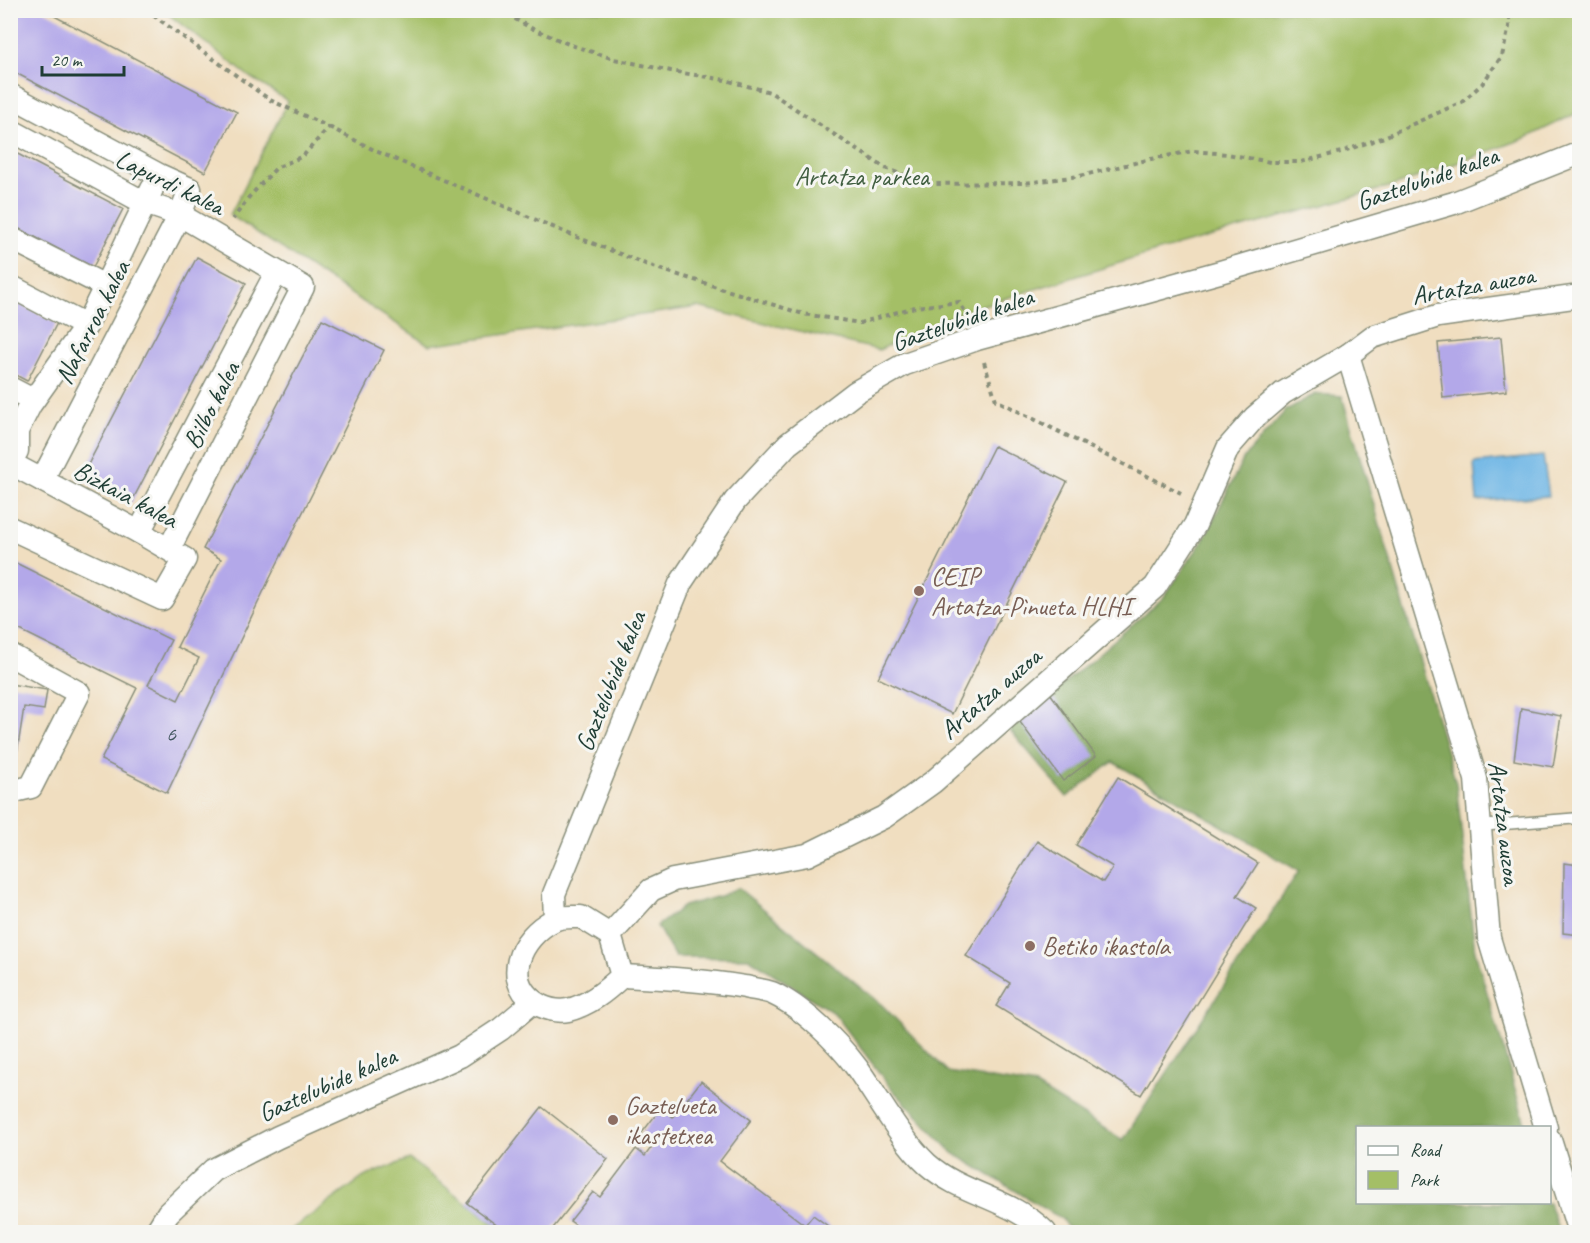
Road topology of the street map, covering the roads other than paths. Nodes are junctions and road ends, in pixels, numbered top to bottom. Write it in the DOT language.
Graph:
graph roads {
  1 [pos="10,95"];
  2 [pos="10,130"];
  3 [pos="1580,153"];
  4 [pos="159,175"];
  5 [pos="190,189"];
  6 [pos="145,203"];
  7 [pos="180,215"];
  8 [pos="10,238"];
  9 [pos="276,273"];
  10 [pos="10,286"];
  11 [pos="105,286"];
  12 [pos="303,287"];
  13 [pos="1580,296"];
  14 [pos="86,326"];
  15 [pos="1348,355"];
  16 [pos="10,388"];
  17 [pos="33,400"];
  18 [pos="14,430"];
  19 [pos="10,463"];
  20 [pos="42,480"];
  21 [pos="10,528"];
  22 [pos="139,532"];
  23 [pos="169,549"];
  24 [pos="10,655"];
  25 [pos="10,792"];
  26 [pos="1580,818"];
  27 [pos="1479,826"];
  28 [pos="555,919"];
  29 [pos="610,935"];
  30 [pos="622,976"];
  31 [pos="533,1002"];
  32 [pos="1545,1126"];
  33 [pos="1551,1143"];
  34 [pos="156,1233"];
  35 [pos="1045,1233"];
  36 [pos="1579,1233"];
  1 -- 4 [label="street, Lapurdi kalea"];
  2 -- 6 [label="street, Lapurdi kalea"];
  3 -- 28 [label="street, Gaztelubide kalea"];
  4 -- 5 [label="street, Lapurdi kalea"];
  4 -- 6 [label="street, Nafarroa kalea"];
  5 -- 7 [label="street, Nafarroa kalea"];
  6 -- 7 [label="street, Lapurdi kalea"];
  6 -- 11 [label="street, Nafarroa kalea"];
  7 -- 9 [label="street, Lapurdi kalea"];
  7 -- 20 [label="street, Nafarroa kalea"];
  8 -- 11 [label="street"];
  9 -- 12 [label="street, Lapurdi kalea"];
  9 -- 22 [label="street, Bilbo kalea"];
  10 -- 14 [label="street"];
  11 -- 14 [label="street, Nafarroa kalea"];
  12 -- 23 [label="street, Bilbo kalea"];
  13 -- 15 [label="street, Artatza auzoa"];
  14 -- 17 [label="street, Nafarroa kalea"];
  15 -- 27 [label="street, Artatza auzoa"];
  15 -- 29 [label="street, Artatza auzoa"];
  16 -- 17 [label="street"];
  17 -- 18 [label="street, Nafarroa kalea"];
  18 -- 19 [label="street, Nafarroa kalea"];
  19 -- 20 [label="street, Bizkaia kalea"];
  20 -- 22 [label="street, Bizkaia kalea"];
  21 -- 23 [label="street, Bizkaia kalea"];
  22 -- 23 [label="street, Bizkaia kalea"];
  24 -- 25 [label="street"];
  26 -- 27 [label="lane"];
  27 -- 32 [label="street, Artatza auzoa"];
  28 -- 29 [label="street"];
  28 -- 31 [label="street"];
  29 -- 30 [label="street"];
  30 -- 31 [label="street"];
  30 -- 35 [label="street"];
  31 -- 34 [label="street, Gaztelubide kalea"];
  33 -- 36 [label="street"];
}
